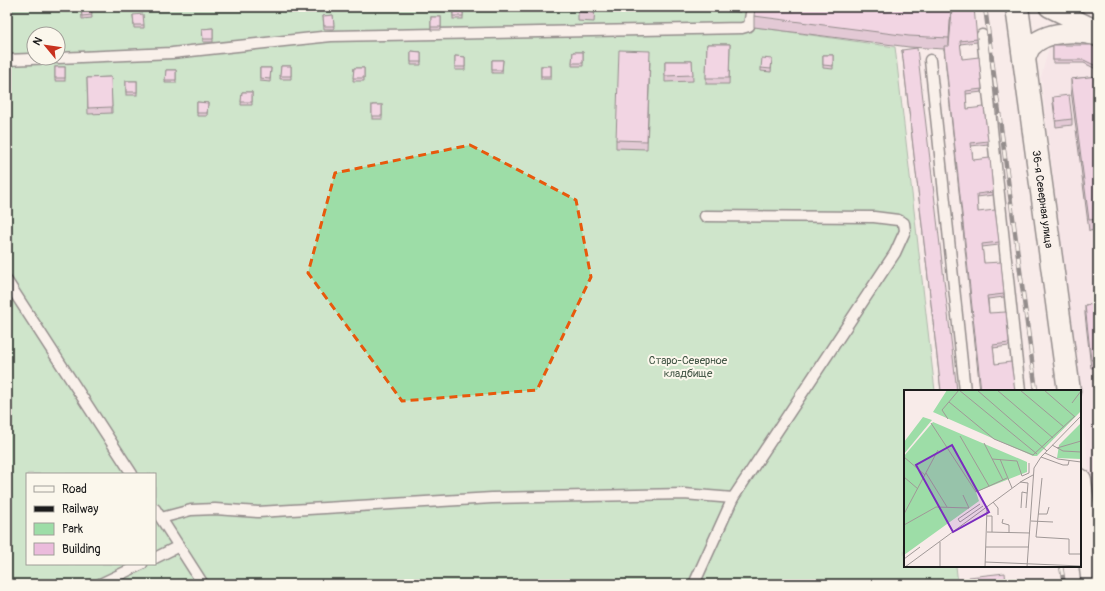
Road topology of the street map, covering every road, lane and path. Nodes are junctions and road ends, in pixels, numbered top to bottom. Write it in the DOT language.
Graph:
graph roads {
  1 [pos="752,7"];
  2 [pos="1017,7"];
  3 [pos="1049,7"];
  4 [pos="1098,32"];
  5 [pos="982,35"];
  6 [pos="1098,36"];
  7 [pos="66,58"];
  8 [pos="26,59"];
  9 [pos="7,60"];
  10 [pos="930,60"];
  11 [pos="1024,62"];
  12 [pos="705,216"];
  13 [pos="7,281"];
  14 [pos="965,390"];
  15 [pos="1020,390"];
  16 [pos="1069,390"];
  17 [pos="131,473"];
  18 [pos="1081,488"];
  19 [pos="733,498"];
  20 [pos="156,510"];
  21 [pos="161,518"];
  22 [pos="179,546"];
  23 [pos="156,558"];
  24 [pos="140,565"];
  25 [pos="100,584"];
  26 [pos="203,584"];
  27 [pos="694,584"];
  28 [pos="1093,584"];
  1 -- 7 [label="lane"];
  2 -- 11 [label="main road, 36-я Северная улица"];
  3 -- 4 [label="street"];
  5 -- 15 [label="lane"];
  6 -- 11 [label="street"];
  8 -- 9 [label="lane"];
  10 -- 14 [label="lane"];
  11 -- 16 [label="main road, 36-я Северная улица"];
  12 -- 19 [label="lane"];
  13 -- 17 [label="lane"];
  18 -- 28 [label="main road"];
  19 -- 21 [label="lane"];
  19 -- 27 [label="lane"];
  20 -- 21 [label="lane"];
  21 -- 22 [label="lane"];
  22 -- 23 [label="lane"];
  22 -- 26 [label="lane"];
  24 -- 25 [label="lane"];
}
